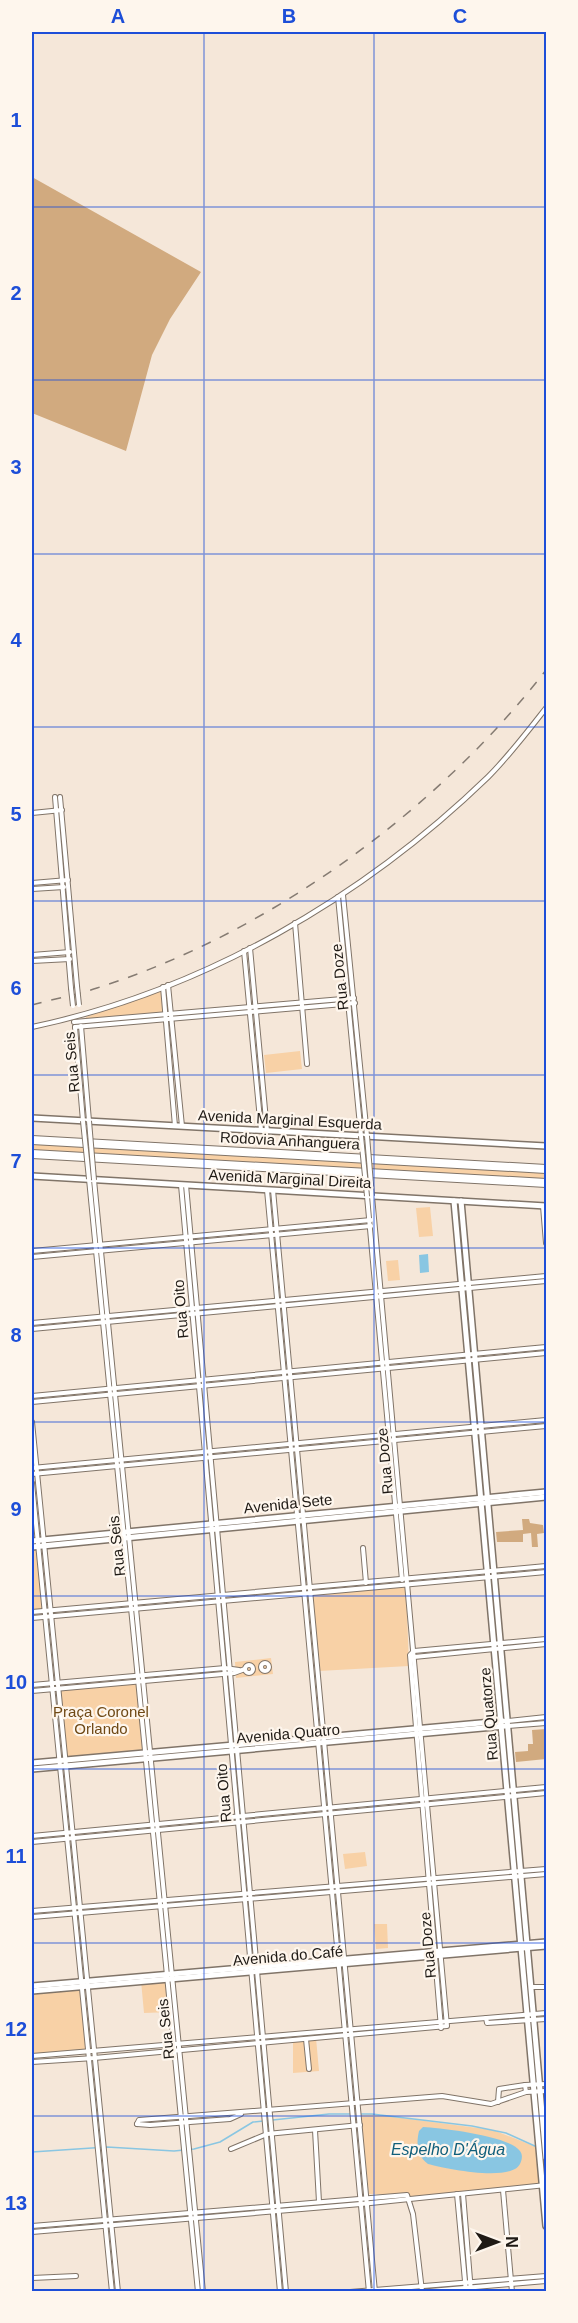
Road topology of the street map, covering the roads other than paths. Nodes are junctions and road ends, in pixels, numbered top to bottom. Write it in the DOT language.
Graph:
graph roads {
  1 [pos="546,708"];
  2 [pos="55,797"];
  3 [pos="60,797"];
  4 [pos="32,813"];
  5 [pos="59,813"];
  6 [pos="65,881"];
  7 [pos="32,883"];
  8 [pos="65,887"];
  9 [pos="32,889"];
  10 [pos="343,894"];
  11 [pos="338,897"];
  12 [pos="295,923"];
  13 [pos="250,948"];
  14 [pos="244,951"];
  15 [pos="71,952"];
  16 [pos="32,956"];
  17 [pos="72,958"];
  18 [pos="32,961"];
  19 [pos="168,985"];
  20 [pos="163,987"];
  21 [pos="348,1000"];
  22 [pos="354,1000"];
  23 [pos="302,1005"];
  24 [pos="250,1006"];
  25 [pos="254,1010"];
  26 [pos="80,1015"];
  27 [pos="74,1016"];
  28 [pos="167,1016"];
  29 [pos="172,1019"];
  30 [pos="80,1024"];
  31 [pos="75,1025"];
  32 [pos="32,1027"];
  33 [pos="307,1064"];
  34 [pos="32,1118"];
  35 [pos="86,1121"];
  36 [pos="179,1126"];
  37 [pos="264,1130"];
  38 [pos="364,1136"];
  39 [pos="32,1140"];
  40 [pos="546,1146"];
  41 [pos="32,1154"];
  42 [pos="546,1169"];
  43 [pos="32,1176"];
  44 [pos="92,1180"];
  45 [pos="546,1183"];
  46 [pos="184,1185"];
  47 [pos="270,1190"];
  48 [pos="370,1196"];
  49 [pos="457,1201"];
  50 [pos="545,1206"];
  51 [pos="372,1220"];
  52 [pos="373,1226"];
  53 [pos="274,1232"];
  54 [pos="189,1239"];
  55 [pos="546,1242"];
  56 [pos="102,1247"];
  57 [pos="96,1248"];
  58 [pos="32,1251"];
  59 [pos="32,1257"];
  60 [pos="546,1276"];
  61 [pos="546,1281"];
  62 [pos="465,1286"];
  63 [pos="379,1294"];
  64 [pos="281,1304"];
  65 [pos="193,1308"];
  66 [pos="199,1308"];
  67 [pos="193,1314"];
  68 [pos="199,1314"];
  69 [pos="108,1316"];
  70 [pos="103,1319"];
  71 [pos="109,1322"];
  72 [pos="32,1323"];
  73 [pos="32,1329"];
  74 [pos="546,1347"];
  75 [pos="546,1353"];
  76 [pos="472,1358"];
  77 [pos="385,1366"];
  78 [pos="287,1375"];
  79 [pos="205,1382"];
  80 [pos="199,1383"];
  81 [pos="112,1391"];
  82 [pos="32,1396"];
  83 [pos="32,1402"];
  84 [pos="546,1420"];
  85 [pos="32,1422"];
  86 [pos="546,1426"];
  87 [pos="478,1429"];
  88 [pos="394,1434"];
  89 [pos="389,1435"];
  90 [pos="389,1440"];
  91 [pos="395,1440"];
  92 [pos="294,1444"];
  93 [pos="294,1450"];
  94 [pos="212,1454"];
  95 [pos="206,1455"];
  96 [pos="119,1462"];
  97 [pos="34,1471"];
  98 [pos="32,1483"];
  99 [pos="546,1492"];
  100 [pos="546,1497"];
  101 [pos="485,1500"];
  102 [pos="398,1508"];
  103 [pos="301,1517"];
  104 [pos="215,1526"];
  105 [pos="126,1535"];
  106 [pos="37,1543"];
  107 [pos="363,1548"];
  108 [pos="546,1566"];
  109 [pos="546,1572"];
  110 [pos="491,1574"];
  111 [pos="405,1580"];
  112 [pos="366,1584"];
  113 [pos="307,1589"];
  114 [pos="221,1595"];
  115 [pos="221,1601"];
  116 [pos="133,1606"];
  117 [pos="47,1611"];
  118 [pos="32,1612"];
  119 [pos="48,1617"];
  120 [pos="32,1618"];
  121 [pos="546,1639"];
  122 [pos="546,1644"];
  123 [pos="498,1646"];
  124 [pos="412,1654"];
  125 [pos="228,1668"];
  126 [pos="261,1668"];
  127 [pos="242,1669"];
  128 [pos="228,1673"];
  129 [pos="143,1674"];
  130 [pos="137,1675"];
  131 [pos="138,1681"];
  132 [pos="144,1681"];
  133 [pos="57,1682"];
  134 [pos="51,1683"];
  135 [pos="32,1685"];
  136 [pos="52,1689"];
  137 [pos="58,1689"];
  138 [pos="32,1691"];
  139 [pos="546,1717"];
  140 [pos="546,1723"];
  141 [pos="504,1724"];
  142 [pos="418,1732"];
  143 [pos="321,1740"];
  144 [pos="235,1748"];
  145 [pos="148,1755"];
  146 [pos="32,1763"];
  147 [pos="62,1763"];
  148 [pos="32,1769"];
  149 [pos="546,1787"];
  150 [pos="511,1793"];
  151 [pos="546,1793"];
  152 [pos="424,1798"];
  153 [pos="425,1804"];
  154 [pos="327,1807"];
  155 [pos="328,1813"];
  156 [pos="241,1819"];
  157 [pos="155,1827"];
  158 [pos="69,1835"];
  159 [pos="32,1836"];
  160 [pos="32,1842"];
  161 [pos="546,1869"];
  162 [pos="519,1874"];
  163 [pos="546,1874"];
  164 [pos="432,1878"];
  165 [pos="432,1884"];
  166 [pos="338,1886"];
  167 [pos="332,1887"];
  168 [pos="333,1892"];
  169 [pos="339,1892"];
  170 [pos="249,1896"];
  171 [pos="163,1903"];
  172 [pos="77,1910"];
  173 [pos="32,1911"];
  174 [pos="32,1917"];
  175 [pos="546,1944"];
  176 [pos="524,1946"];
  177 [pos="439,1953"];
  178 [pos="342,1961"];
  179 [pos="255,1969"];
  180 [pos="169,1976"];
  181 [pos="84,1983"];
  182 [pos="32,1986"];
  183 [pos="546,1987"];
  184 [pos="531,1988"];
  185 [pos="32,1991"];
  186 [pos="546,2013"];
  187 [pos="531,2017"];
  188 [pos="546,2019"];
  189 [pos="447,2020"];
  190 [pos="440,2021"];
  191 [pos="441,2028"];
  192 [pos="351,2029"];
  193 [pos="345,2032"];
  194 [pos="352,2035"];
  195 [pos="306,2039"];
  196 [pos="262,2040"];
  197 [pos="177,2045"];
  198 [pos="134,2049"];
  199 [pos="178,2051"];
  200 [pos="94,2052"];
  201 [pos="88,2053"];
  202 [pos="135,2055"];
  203 [pos="32,2056"];
  204 [pos="94,2058"];
  205 [pos="88,2059"];
  206 [pos="32,2062"];
  207 [pos="309,2069"];
  208 [pos="525,2085"];
  209 [pos="540,2088"];
  210 [pos="526,2092"];
  211 [pos="498,2102"];
  212 [pos="358,2104"];
  213 [pos="352,2105"];
  214 [pos="271,2110"];
  215 [pos="265,2111"];
  216 [pos="241,2113"];
  217 [pos="183,2117"];
  218 [pos="184,2123"];
  219 [pos="98,2124"];
  220 [pos="269,2125"];
  221 [pos="360,2125"];
  222 [pos="354,2126"];
  223 [pos="315,2130"];
  224 [pos="270,2133"];
  225 [pos="231,2149"];
  226 [pos="543,2149"];
  227 [pos="546,2158"];
  228 [pos="545,2186"];
  229 [pos="503,2190"];
  230 [pos="457,2194"];
  231 [pos="463,2194"];
  232 [pos="363,2198"];
  233 [pos="411,2199"];
  234 [pos="319,2202"];
  235 [pos="364,2204"];
  236 [pos="275,2205"];
  237 [pos="276,2211"];
  238 [pos="193,2213"];
  239 [pos="193,2219"];
  240 [pos="140,2220"];
  241 [pos="111,2222"];
  242 [pos="105,2223"];
  243 [pos="32,2226"];
  244 [pos="546,2226"];
  245 [pos="32,2232"];
  246 [pos="76,2276"];
  247 [pos="546,2276"];
  248 [pos="32,2278"];
  249 [pos="511,2281"];
  250 [pos="546,2281"];
  251 [pos="468,2287"];
  252 [pos="420,2290"];
  253 [pos="369,2291"];
  254 [pos="375,2291"];
  255 [pos="112,2292"];
  256 [pos="118,2292"];
  257 [pos="198,2292"];
  258 [pos="203,2292"];
  259 [pos="280,2292"];
  260 [pos="285,2292"];
  261 [pos="350,2292"];
  262 [pos="512,2292"];
  1 -- 10 [label="street"];
  2 -- 5 [label="street, Rua Seis"];
  3 -- 5 [label="street, Rua Seis"];
  4 -- 5 [label="street"];
  5 -- 6 [label="street, Rua Seis"];
  6 -- 7 [label="street"];
  6 -- 8 [label="street, Rua Seis"];
  8 -- 9 [label="street"];
  8 -- 15 [label="street, Rua Seis"];
  10 -- 11 [label="street"];
  10 -- 22 [label="street, Rua Doze"];
  11 -- 12 [label="street"];
  11 -- 21 [label="street, Rua Doze"];
  12 -- 13 [label="street"];
  12 -- 23 [label="street"];
  13 -- 14 [label="street"];
  13 -- 25 [label="street"];
  14 -- 19 [label="street"];
  14 -- 24 [label="street"];
  15 -- 16 [label="street"];
  15 -- 17 [label="street, Rua Seis"];
  17 -- 18 [label="street"];
  17 -- 26 [label="street, Rua Seis, bridge"];
  17 -- 27 [label="street, Rua Seis, bridge"];
  19 -- 20 [label="street"];
  19 -- 28 [label="street"];
  20 -- 26 [label="street"];
  20 -- 28 [label="street"];
  21 -- 22 [label="street"];
  21 -- 23 [label="street"];
  21 -- 38 [label="street, Rua Doze"];
  22 -- 38 [label="street, Rua Doze"];
  23 -- 25 [label="street"];
  23 -- 33 [label="street"];
  24 -- 25 [label="street"];
  24 -- 28 [label="street"];
  25 -- 29 [label="street"];
  25 -- 37 [label="street"];
  26 -- 27 [label="street"];
  26 -- 30 [label="street, Rua Seis"];
  27 -- 31 [label="street, Rua Seis"];
  27 -- 32 [label="street"];
  28 -- 29 [label="street"];
  28 -- 30 [label="street"];
  28 -- 36 [label="street"];
  29 -- 36 [label="street"];
  30 -- 31 [label="street"];
  30 -- 35 [label="street, Rua Seis"];
  31 -- 35 [label="street, Rua Seis"];
  34 -- 35 [label="street, Avenida Marginal Esquerda"];
  35 -- 36 [label="street, Avenida Marginal Esquerda"];
  35 -- 44 [label="street, Rua Seis, bridge"];
  36 -- 37 [label="street, Avenida Marginal Esquerda"];
  37 -- 38 [label="street, Avenida Marginal Esquerda"];
  38 -- 40 [label="street, Avenida Marginal Esquerda"];
  38 -- 48 [label="street, Rua Doze, bridge"];
  39 -- 42 [label="highway, Rodovia Anhanguera"];
  41 -- 45 [label="highway, Rodovia Anhanguera"];
  43 -- 44 [label="street, Avenida Marginal Direita"];
  44 -- 46 [label="street, Avenida Marginal Direita"];
  44 -- 56 [label="street, Rua Seis"];
  44 -- 57 [label="street, Rua Seis"];
  46 -- 47 [label="street, Avenida Marginal Direita"];
  46 -- 54 [label="street, Rua Oito"];
  47 -- 48 [label="street, Avenida Marginal Direita"];
  47 -- 53 [label="street"];
  48 -- 49 [label="street, Avenida Marginal Direita"];
  48 -- 51 [label="street, Rua Doze"];
  49 -- 50 [label="street, Avenida Marginal Direita"];
  49 -- 62 [label="street, Rua Quatorze"];
  50 -- 55 [label="street"];
  51 -- 52 [label="street, Rua Doze"];
  51 -- 53 [label="street"];
  52 -- 53 [label="street"];
  52 -- 63 [label="street, Rua Doze"];
  53 -- 54 [label="street"];
  53 -- 64 [label="street"];
  54 -- 56 [label="street"];
  54 -- 65 [label="street, Rua Oito"];
  54 -- 66 [label="street, Rua Oito"];
  56 -- 57 [label="street"];
  56 -- 69 [label="street, Rua Seis"];
  57 -- 58 [label="street"];
  57 -- 59 [label="street"];
  57 -- 70 [label="street, Rua Seis"];
  60 -- 62 [label="street"];
  61 -- 62 [label="street"];
  62 -- 63 [label="street"];
  62 -- 76 [label="street, Rua Quatorze"];
  63 -- 64 [label="street"];
  63 -- 77 [label="street, Rua Doze"];
  64 -- 66 [label="street"];
  64 -- 68 [label="street"];
  64 -- 78 [label="street"];
  65 -- 66 [label="street"];
  65 -- 67 [label="street, Rua Oito"];
  65 -- 69 [label="street"];
  66 -- 68 [label="street, Rua Oito"];
  67 -- 68 [label="street"];
  67 -- 71 [label="street"];
  67 -- 80 [label="street, Rua Oito"];
  68 -- 79 [label="street, Rua Oito"];
  69 -- 70 [label="street"];
  69 -- 71 [label="street, Rua Seis"];
  70 -- 71 [label="street"];
  70 -- 72 [label="street"];
  70 -- 73 [label="street"];
  70 -- 81 [label="street, Rua Seis"];
  71 -- 81 [label="street, Rua Seis"];
  74 -- 76 [label="street"];
  75 -- 76 [label="street"];
  76 -- 77 [label="street"];
  76 -- 87 [label="street, Rua Quatorze"];
  77 -- 78 [label="street"];
  77 -- 88 [label="street, Rua Doze"];
  77 -- 89 [label="street, Rua Doze"];
  78 -- 79 [label="street"];
  78 -- 92 [label="street"];
  79 -- 80 [label="street"];
  79 -- 94 [label="street, Rua Oito"];
  80 -- 81 [label="street"];
  80 -- 95 [label="street, Rua Oito"];
  81 -- 82 [label="street"];
  81 -- 83 [label="street"];
  81 -- 96 [label="street, Rua Seis"];
  84 -- 87 [label="street"];
  85 -- 97 [label="street"];
  86 -- 87 [label="street"];
  87 -- 88 [label="street"];
  87 -- 91 [label="street"];
  87 -- 101 [label="street, Rua Quatorze"];
  88 -- 89 [label="street"];
  88 -- 91 [label="street, Rua Doze"];
  89 -- 90 [label="street, Rua Doze"];
  89 -- 92 [label="street"];
  90 -- 91 [label="street"];
  90 -- 93 [label="street"];
  90 -- 102 [label="street, Rua Doze"];
  91 -- 102 [label="street, Rua Doze"];
  92 -- 93 [label="street"];
  92 -- 94 [label="street"];
  93 -- 94 [label="street"];
  93 -- 103 [label="street"];
  94 -- 95 [label="street"];
  94 -- 104 [label="street, Rua Oito"];
  95 -- 96 [label="street"];
  95 -- 104 [label="street, Rua Oito"];
  96 -- 97 [label="street"];
  96 -- 105 [label="street, Rua Seis"];
  97 -- 106 [label="street"];
  98 -- 106 [label="street"];
  99 -- 101 [label="street, Avenida Sete"];
  100 -- 101 [label="street, Avenida Sete"];
  101 -- 102 [label="street, Avenida Sete"];
  101 -- 110 [label="street, Rua Quatorze"];
  102 -- 103 [label="street, Avenida Sete"];
  102 -- 111 [label="street, Rua Doze"];
  103 -- 104 [label="street, Avenida Sete"];
  103 -- 113 [label="street"];
  104 -- 105 [label="street, Avenida Sete"];
  104 -- 114 [label="street, Rua Oito"];
  105 -- 106 [label="street, Avenida Sete"];
  105 -- 116 [label="street, Rua Seis"];
  106 -- 117 [label="street"];
  107 -- 112 [label="street"];
  108 -- 110 [label="street"];
  109 -- 110 [label="street"];
  110 -- 111 [label="street"];
  110 -- 123 [label="street, Rua Quatorze"];
  111 -- 112 [label="street"];
  111 -- 124 [label="street, Rua Doze"];
  112 -- 113 [label="street"];
  113 -- 114 [label="street"];
  113 -- 115 [label="street"];
  113 -- 143 [label="street"];
  114 -- 115 [label="street, Rua Oito"];
  114 -- 116 [label="street"];
  115 -- 116 [label="street"];
  115 -- 125 [label="street, Rua Oito"];
  116 -- 117 [label="street"];
  116 -- 119 [label="street"];
  116 -- 129 [label="street, Rua Seis"];
  116 -- 130 [label="street, Rua Seis"];
  117 -- 118 [label="street"];
  117 -- 119 [label="street"];
  119 -- 120 [label="street"];
  119 -- 133 [label="street"];
  119 -- 134 [label="street"];
  121 -- 123 [label="street"];
  122 -- 123 [label="street"];
  123 -- 124 [label="street"];
  123 -- 141 [label="street, Rua Quatorze"];
  124 -- 142 [label="street, Rua Doze"];
  125 -- 127 [label="street"];
  125 -- 128 [label="street, Rua Oito"];
  125 -- 129 [label="street"];
  126 -- 127 [label="street"];
  127 -- 128 [label="street"];
  128 -- 132 [label="street"];
  128 -- 144 [label="street, Rua Oito"];
  129 -- 130 [label="street"];
  129 -- 132 [label="street, Rua Seis"];
  130 -- 131 [label="street, Rua Seis"];
  130 -- 133 [label="street"];
  131 -- 132 [label="street"];
  131 -- 137 [label="street"];
  131 -- 145 [label="street, Rua Seis"];
  132 -- 145 [label="street, Rua Seis"];
  133 -- 134 [label="street"];
  133 -- 137 [label="street"];
  134 -- 135 [label="street"];
  134 -- 136 [label="street"];
  136 -- 137 [label="street"];
  136 -- 138 [label="street"];
  136 -- 147 [label="street"];
  137 -- 147 [label="street"];
  139 -- 141 [label="street, Avenida Quatro"];
  140 -- 141 [label="street, Avenida Quatro"];
  141 -- 142 [label="street, Avenida Quatro"];
  141 -- 150 [label="street, Rua Quatorze"];
  142 -- 143 [label="street, Avenida Quatro"];
  142 -- 152 [label="street, Rua Doze"];
  143 -- 144 [label="street, Avenida Quatro"];
  143 -- 154 [label="street"];
  144 -- 145 [label="street, Avenida Quatro"];
  144 -- 156 [label="street, Rua Oito"];
  145 -- 147 [label="street, Avenida Quatro"];
  145 -- 157 [label="street, Rua Seis"];
  146 -- 147 [label="street, Avenida Quatro"];
  147 -- 148 [label="street, Avenida Quatro"];
  147 -- 158 [label="street"];
  149 -- 150 [label="street"];
  150 -- 151 [label="street"];
  150 -- 152 [label="street"];
  150 -- 153 [label="street"];
  150 -- 162 [label="street, Rua Quatorze"];
  152 -- 153 [label="street, Rua Doze"];
  152 -- 154 [label="street"];
  153 -- 155 [label="street"];
  153 -- 164 [label="street, Rua Doze"];
  154 -- 155 [label="street"];
  154 -- 156 [label="street"];
  155 -- 156 [label="street"];
  155 -- 166 [label="street"];
  155 -- 167 [label="street"];
  156 -- 157 [label="street"];
  156 -- 170 [label="street, Rua Oito"];
  157 -- 158 [label="street"];
  157 -- 171 [label="street, Rua Seis"];
  158 -- 159 [label="street"];
  158 -- 160 [label="street"];
  158 -- 172 [label="street"];
  161 -- 162 [label="street"];
  162 -- 163 [label="street"];
  162 -- 164 [label="street"];
  162 -- 165 [label="street"];
  162 -- 176 [label="street, Rua Quatorze"];
  164 -- 165 [label="street, Rua Doze"];
  164 -- 166 [label="street"];
  165 -- 169 [label="street"];
  165 -- 177 [label="street, Rua Doze"];
  166 -- 167 [label="street"];
  166 -- 169 [label="street"];
  167 -- 168 [label="street"];
  167 -- 170 [label="street"];
  168 -- 169 [label="street"];
  168 -- 170 [label="street"];
  168 -- 178 [label="street"];
  169 -- 178 [label="street"];
  170 -- 171 [label="street"];
  170 -- 179 [label="street, Rua Oito"];
  171 -- 172 [label="street"];
  171 -- 180 [label="street, Rua Seis"];
  172 -- 173 [label="street"];
  172 -- 174 [label="street"];
  172 -- 181 [label="street"];
  175 -- 176 [label="street, Avenida do Café"];
  176 -- 177 [label="street, Avenida do Café"];
  176 -- 184 [label="street, Rua Quatorze"];
  176 -- 187 [label="street, Rua Quatorze"];
  177 -- 178 [label="street, Avenida do Café"];
  177 -- 189 [label="street, Rua Doze"];
  177 -- 190 [label="street, Rua Doze"];
  178 -- 179 [label="street, Avenida do Café"];
  178 -- 192 [label="street"];
  178 -- 193 [label="street"];
  179 -- 180 [label="street, Avenida do Café"];
  179 -- 196 [label="street, Rua Oito"];
  180 -- 181 [label="street, Avenida do Café"];
  180 -- 197 [label="street, Rua Seis"];
  181 -- 182 [label="street, Avenida do Café"];
  181 -- 185 [label="street, Avenida do Café"];
  181 -- 200 [label="street"];
  181 -- 201 [label="street"];
  183 -- 184 [label="street"];
  184 -- 187 [label="street, Rua Quatorze"];
  186 -- 187 [label="street"];
  187 -- 188 [label="street"];
  187 -- 189 [label="street"];
  187 -- 209 [label="street, Rua Quatorze"];
  189 -- 190 [label="street"];
  189 -- 191 [label="street, Rua Doze"];
  190 -- 191 [label="street, Rua Doze"];
  190 -- 192 [label="street"];
  191 -- 194 [label="street"];
  192 -- 193 [label="street"];
  192 -- 194 [label="street"];
  193 -- 194 [label="street"];
  193 -- 195 [label="street"];
  193 -- 196 [label="street"];
  193 -- 213 [label="street"];
  194 -- 212 [label="street"];
  195 -- 196 [label="street"];
  195 -- 207 [label="street"];
  196 -- 197 [label="street"];
  196 -- 199 [label="street"];
  196 -- 214 [label="street, Rua Oito"];
  196 -- 215 [label="street, Rua Oito"];
  197 -- 198 [label="street"];
  197 -- 199 [label="street, Rua Seis"];
  198 -- 200 [label="street"];
  198 -- 202 [label="street"];
  199 -- 202 [label="street"];
  199 -- 217 [label="street, Rua Seis"];
  200 -- 201 [label="street"];
  200 -- 204 [label="street"];
  201 -- 203 [label="street"];
  201 -- 205 [label="street"];
  202 -- 204 [label="street"];
  204 -- 205 [label="street"];
  204 -- 219 [label="street"];
  205 -- 206 [label="street"];
  205 -- 219 [label="street"];
  208 -- 209 [label="street"];
  208 -- 210 [label="street"];
  208 -- 211 [label="street"];
  209 -- 210 [label="street"];
  209 -- 226 [label="street, Rua Quatorze"];
  210 -- 211 [label="street"];
  211 -- 212 [label="street"];
  212 -- 213 [label="street"];
  212 -- 221 [label="street"];
  213 -- 214 [label="street"];
  213 -- 222 [label="street"];
  214 -- 215 [label="street"];
  214 -- 220 [label="street, Rua Oito"];
  215 -- 216 [label="street"];
  215 -- 220 [label="street, Rua Oito"];
  216 -- 217 [label="street"];
  216 -- 218 [label="street"];
  217 -- 218 [label="street, Rua Seis"];
  217 -- 218 [label="street"];
  218 -- 238 [label="street, Rua Seis"];
  219 -- 241 [label="street"];
  219 -- 242 [label="street"];
  220 -- 224 [label="street, Rua Oito"];
  221 -- 222 [label="street"];
  221 -- 232 [label="street"];
  222 -- 223 [label="street"];
  222 -- 232 [label="street"];
  223 -- 224 [label="street"];
  223 -- 234 [label="street"];
  224 -- 225 [label="street"];
  224 -- 236 [label="street, Rua Oito"];
  226 -- 227 [label="street, Rua Quatorze"];
  226 -- 228 [label="street, Rua Quatorze"];
  228 -- 229 [label="street"];
  228 -- 244 [label="street, Rua Quatorze"];
  229 -- 231 [label="street"];
  229 -- 249 [label="street"];
  230 -- 231 [label="street"];
  230 -- 233 [label="street"];
  230 -- 251 [label="street"];
  231 -- 251 [label="street"];
  232 -- 233 [label="street"];
  232 -- 234 [label="street"];
  232 -- 235 [label="street"];
  233 -- 235 [label="street"];
  233 -- 252 [label="street"];
  234 -- 236 [label="street"];
  235 -- 237 [label="street"];
  235 -- 253 [label="street"];
  235 -- 254 [label="street"];
  236 -- 237 [label="street, Rua Oito"];
  236 -- 238 [label="street"];
  237 -- 239 [label="street"];
  237 -- 259 [label="street, Rua Oito"];
  237 -- 260 [label="street, Rua Oito"];
  238 -- 239 [label="street, Rua Seis"];
  238 -- 240 [label="street"];
  239 -- 240 [label="street"];
  239 -- 257 [label="street, Rua Seis"];
  239 -- 258 [label="street, Rua Seis"];
  240 -- 241 [label="street"];
  241 -- 242 [label="street"];
  241 -- 256 [label="street"];
  242 -- 243 [label="street"];
  242 -- 245 [label="street"];
  242 -- 255 [label="street"];
  246 -- 248 [label="street"];
  247 -- 249 [label="street"];
  249 -- 250 [label="street"];
  249 -- 251 [label="street"];
  249 -- 262 [label="street"];
  251 -- 252 [label="street"];
  252 -- 254 [label="street"];
  253 -- 254 [label="street"];
  253 -- 261 [label="street"];
}
